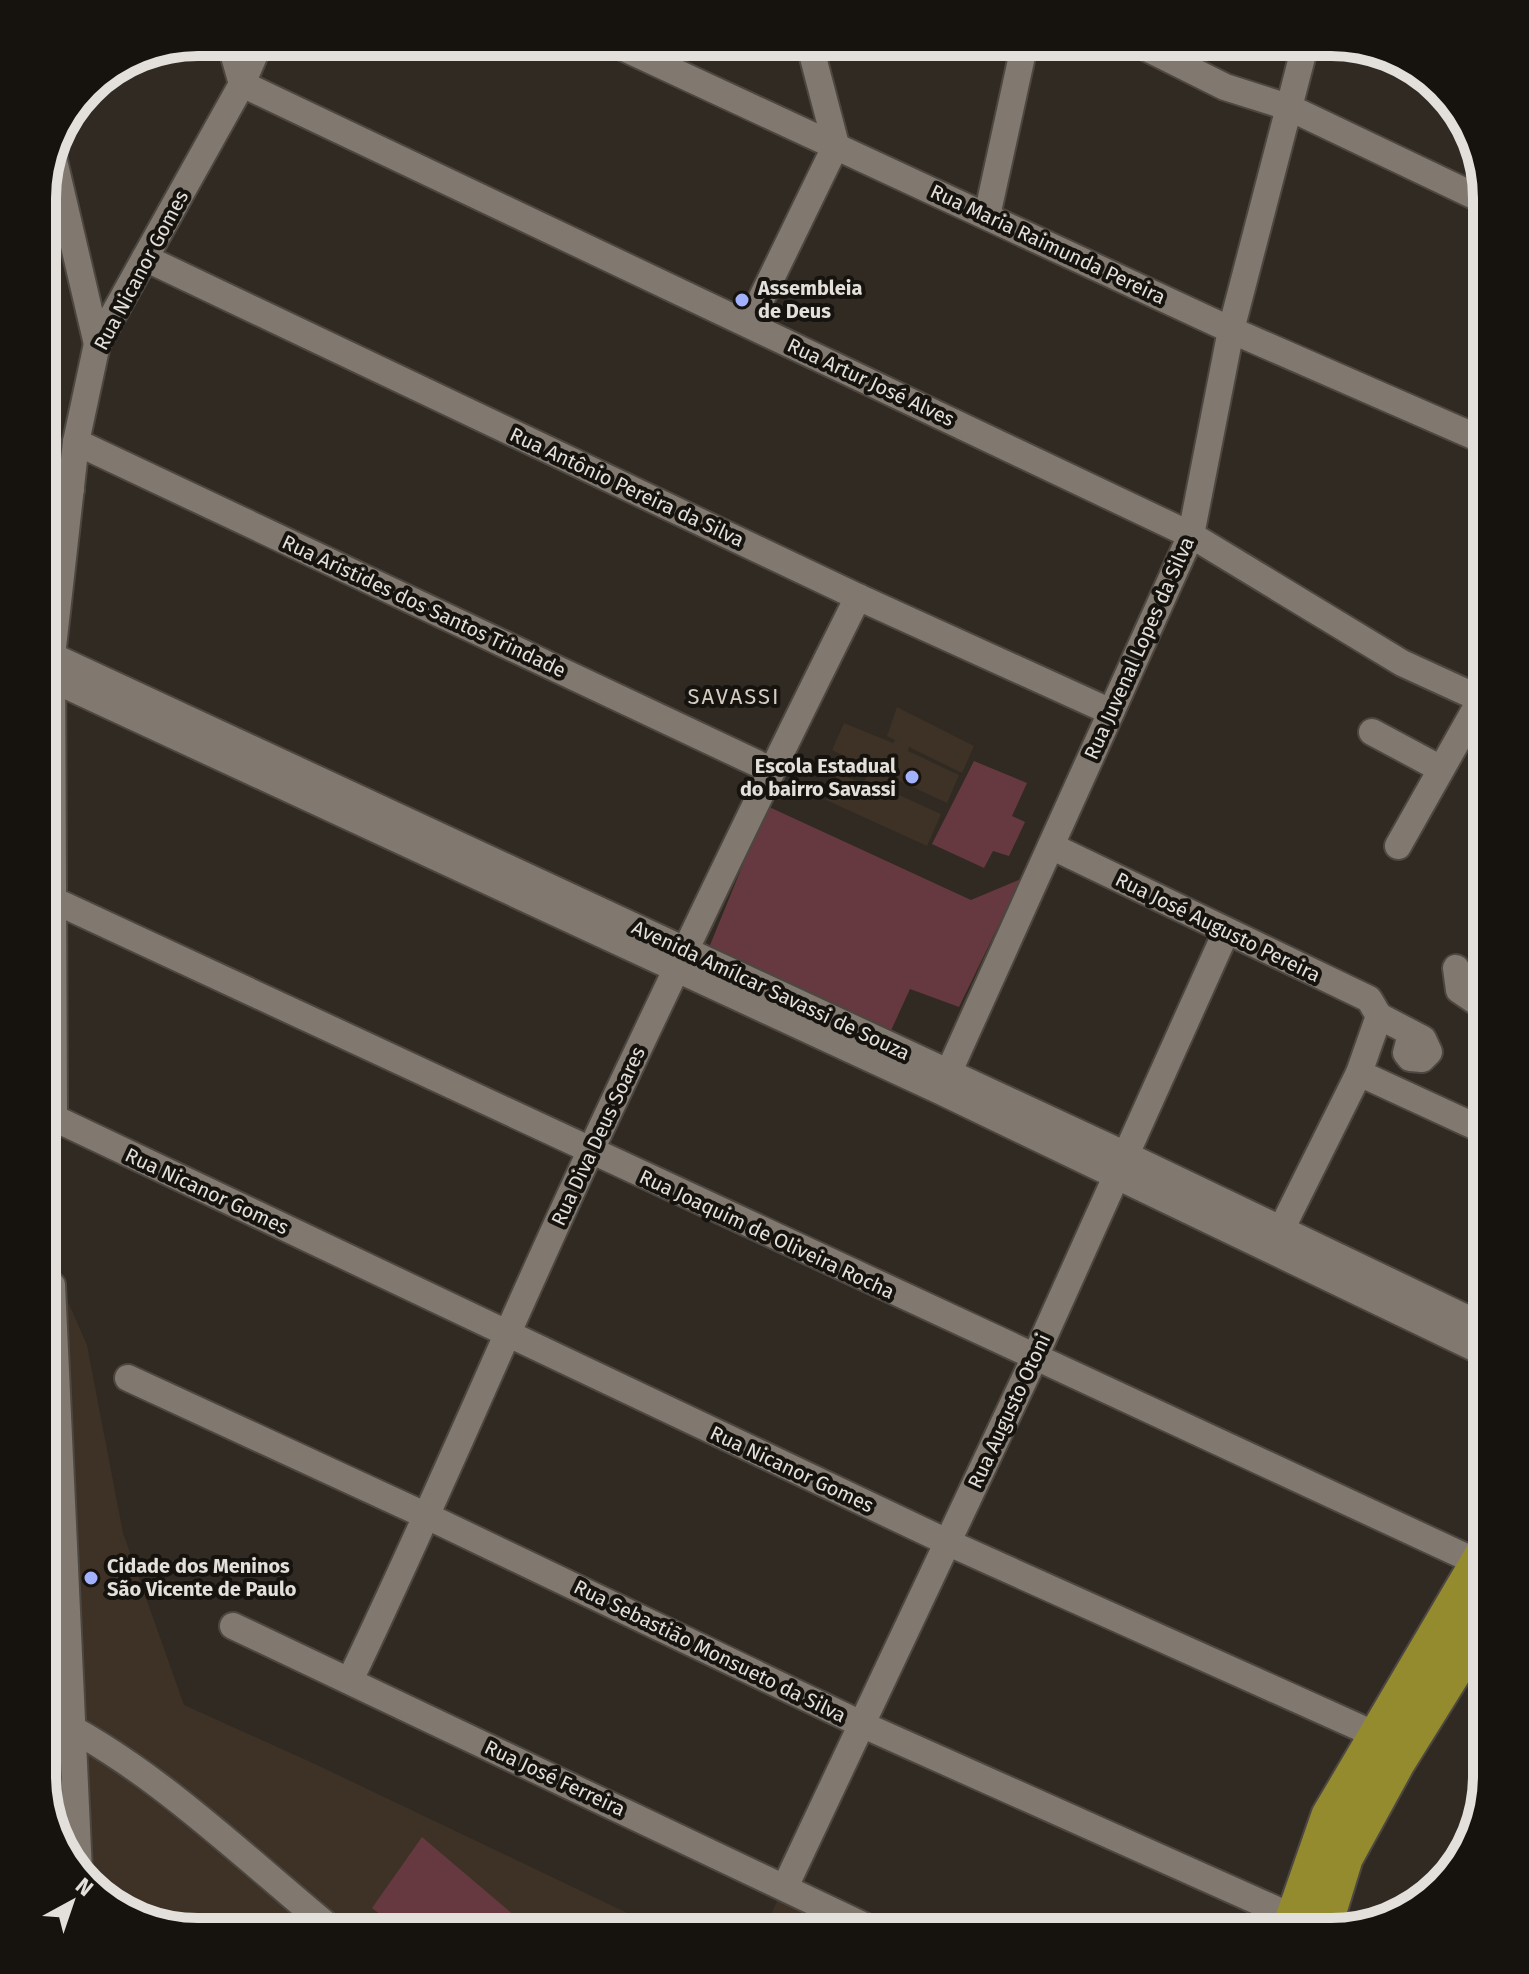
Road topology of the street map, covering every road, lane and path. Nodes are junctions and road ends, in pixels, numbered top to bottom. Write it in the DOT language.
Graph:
graph roads {
  1 [pos="234,56"];
  2 [pos="254,56"];
  3 [pos="642,56"];
  4 [pos="813,56"];
  5 [pos="1022,56"];
  6 [pos="1163,56"];
  7 [pos="1302,56"];
  8 [pos="242,84"];
  9 [pos="1288,107"];
  10 [pos="836,145"];
  11 [pos="58,176"];
  12 [pos="1473,195"];
  13 [pos="987,216"];
  14 [pos="145,258"];
  15 [pos="749,324"];
  16 [pos="1231,330"];
  17 [pos="97,344"];
  18 [pos="1473,436"];
  19 [pos="76,442"];
  20 [pos="71,489"];
  21 [pos="56,490"];
  22 [pos="1191,535"];
  23 [pos="858,597"];
  24 [pos="56,638"];
  25 [pos="56,669"];
  26 [pos="1473,696"];
  27 [pos="1111,712"];
  28 [pos="1473,718"];
  29 [pos="1372,732"];
  30 [pos="1441,769"];
  31 [pos="771,770"];
  32 [pos="1051,846"];
  33 [pos="1398,846"];
  34 [pos="56,901"];
  35 [pos="1226,932"];
  36 [pos="683,960"];
  37 [pos="1456,968"];
  38 [pos="1473,1000"];
  39 [pos="1379,1016"];
  40 [pos="1411,1034"];
  41 [pos="1359,1073"];
  42 [pos="944,1082"];
  43 [pos="56,1122"];
  44 [pos="1473,1126"];
  45 [pos="590,1151"];
  46 [pos="1119,1165"];
  47 [pos="1276,1240"];
  48 [pos="1473,1322"];
  49 [pos="507,1334"];
  50 [pos="1473,1346"];
  51 [pos="1034,1359"];
  52 [pos="128,1378"];
  53 [pos="56,1383"];
  54 [pos="429,1517"];
  55 [pos="949,1543"];
  56 [pos="1473,1553"];
  57 [pos="1473,1576"];
  58 [pos="233,1626"];
  59 [pos="1473,1654"];
  60 [pos="350,1680"];
  61 [pos="56,1720"];
  62 [pos="861,1724"];
  63 [pos="70,1727"];
  64 [pos="1376,1735"];
  65 [pos="78,1851"];
  66 [pos="785,1887"];
  67 [pos="318,1918"];
  68 [pos="848,1918"];
  69 [pos="1282,1918"];
  70 [pos="1304,1918"];
  71 [pos="1307,1918"];
  1 -- 8 [label="street"];
  2 -- 8 [label="street, Rua Nicanor Gomes"];
  3 -- 10 [label="street, Rua Maria Raimunda Pereira"];
  4 -- 10 [label="street"];
  5 -- 13 [label="street"];
  6 -- 9 [label="street"];
  7 -- 9 [label="street, Rua Juvenal Lopes da Silva"];
  8 -- 14 [label="street, Rua Nicanor Gomes"];
  8 -- 15 [label="street, Rua Artur José Alves"];
  9 -- 12 [label="street"];
  9 -- 16 [label="street, Rua Juvenal Lopes da Silva"];
  10 -- 13 [label="street, Rua Maria Raimunda Pereira"];
  10 -- 15 [label="street"];
  11 -- 17 [label="street"];
  13 -- 16 [label="street, Rua Maria Raimunda Pereira"];
  14 -- 17 [label="street, Rua Nicanor Gomes"];
  14 -- 23 [label="street, Rua Antônio Pereira da Silva"];
  15 -- 22 [label="street, Rua Artur José Alves"];
  16 -- 18 [label="street, Rua Maria Raimunda Pereira"];
  16 -- 22 [label="street, Rua Juvenal Lopes da Silva"];
  17 -- 19 [label="street, Rua Nicanor Gomes"];
  19 -- 20 [label="street, Rua Nicanor Gomes"];
  19 -- 31 [label="street, Rua Aristides dos Santos Trindade"];
  20 -- 21 [label="street"];
  20 -- 24 [label="street, Rua Nicanor Gomes"];
  22 -- 26 [label="street, Rua Artur José Alves"];
  22 -- 27 [label="street, Rua Juvenal Lopes da Silva"];
  23 -- 27 [label="street, Rua Antônio Pereira da Silva"];
  23 -- 31 [label="street, Rua Diva Deus Soares"];
  25 -- 36 [label="street, Avenida Amílcar Savassi de Souza"];
  27 -- 32 [label="street, Rua Juvenal Lopes da Silva"];
  28 -- 30 [label="street"];
  29 -- 30 [label="street"];
  30 -- 33 [label="street"];
  31 -- 36 [label="street, Rua Diva Deus Soares"];
  32 -- 35 [label="street, Rua José Augusto Pereira"];
  32 -- 42 [label="street, Rua Juvenal Lopes da Silva"];
  34 -- 45 [label="street, Rua Joaquim de Oliveira Rocha"];
  35 -- 39 [label="street, Rua José Augusto Pereira"];
  35 -- 46 [label="street, Rua Augusto Otoni"];
  36 -- 42 [label="street, Avenida Amílcar Savassi de Souza"];
  36 -- 45 [label="street, Rua Diva Deus Soares"];
  37 -- 38 [label="street"];
  39 -- 40 [label="street, Rua José Augusto Pereira"];
  39 -- 41 [label="street"];
  41 -- 44 [label="street"];
  41 -- 47 [label="street"];
  42 -- 46 [label="street, Avenida Amílcar Savassi de Souza"];
  43 -- 49 [label="street, Rua Nicanor Gomes"];
  45 -- 49 [label="street, Rua Diva Deus Soares"];
  45 -- 51 [label="street, Rua Joaquim de Oliveira Rocha"];
  46 -- 47 [label="street, Avenida Amílcar Savassi de Souza"];
  46 -- 51 [label="street, Rua Augusto Otoni"];
  47 -- 48 [label="street, Avenida Amílcar Savassi de Souza"];
  47 -- 50 [label="street, Avenida Amílcar Savassi de Souza"];
  49 -- 54 [label="street, Rua Diva Deus Soares"];
  49 -- 55 [label="street, Rua Nicanor Gomes"];
  51 -- 55 [label="street, Rua Augusto Otoni"];
  51 -- 56 [label="street, Rua Joaquim de Oliveira Rocha"];
  52 -- 54 [label="street, Rua Sebastião Monsueto da Silva"];
  53 -- 63 [label="street"];
  54 -- 60 [label="street, Rua Diva Deus Soares"];
  54 -- 62 [label="street, Rua Sebastião Monsueto da Silva"];
  55 -- 62 [label="street, Rua Augusto Otoni"];
  55 -- 64 [label="street, Rua Nicanor Gomes"];
  57 -- 64 [label="highway"];
  58 -- 60 [label="street, Rua José Ferreira"];
  59 -- 71 [label="highway"];
  60 -- 66 [label="street, Rua José Ferreira"];
  61 -- 63 [label="street"];
  62 -- 66 [label="street, Rua Augusto Otoni"];
  62 -- 69 [label="street, Rua Sebastião Monsueto da Silva"];
  63 -- 65 [label="street"];
  63 -- 67 [label="street"];
  64 -- 70 [label="highway"];
  66 -- 68 [label="street, Rua José Ferreira"];
}
